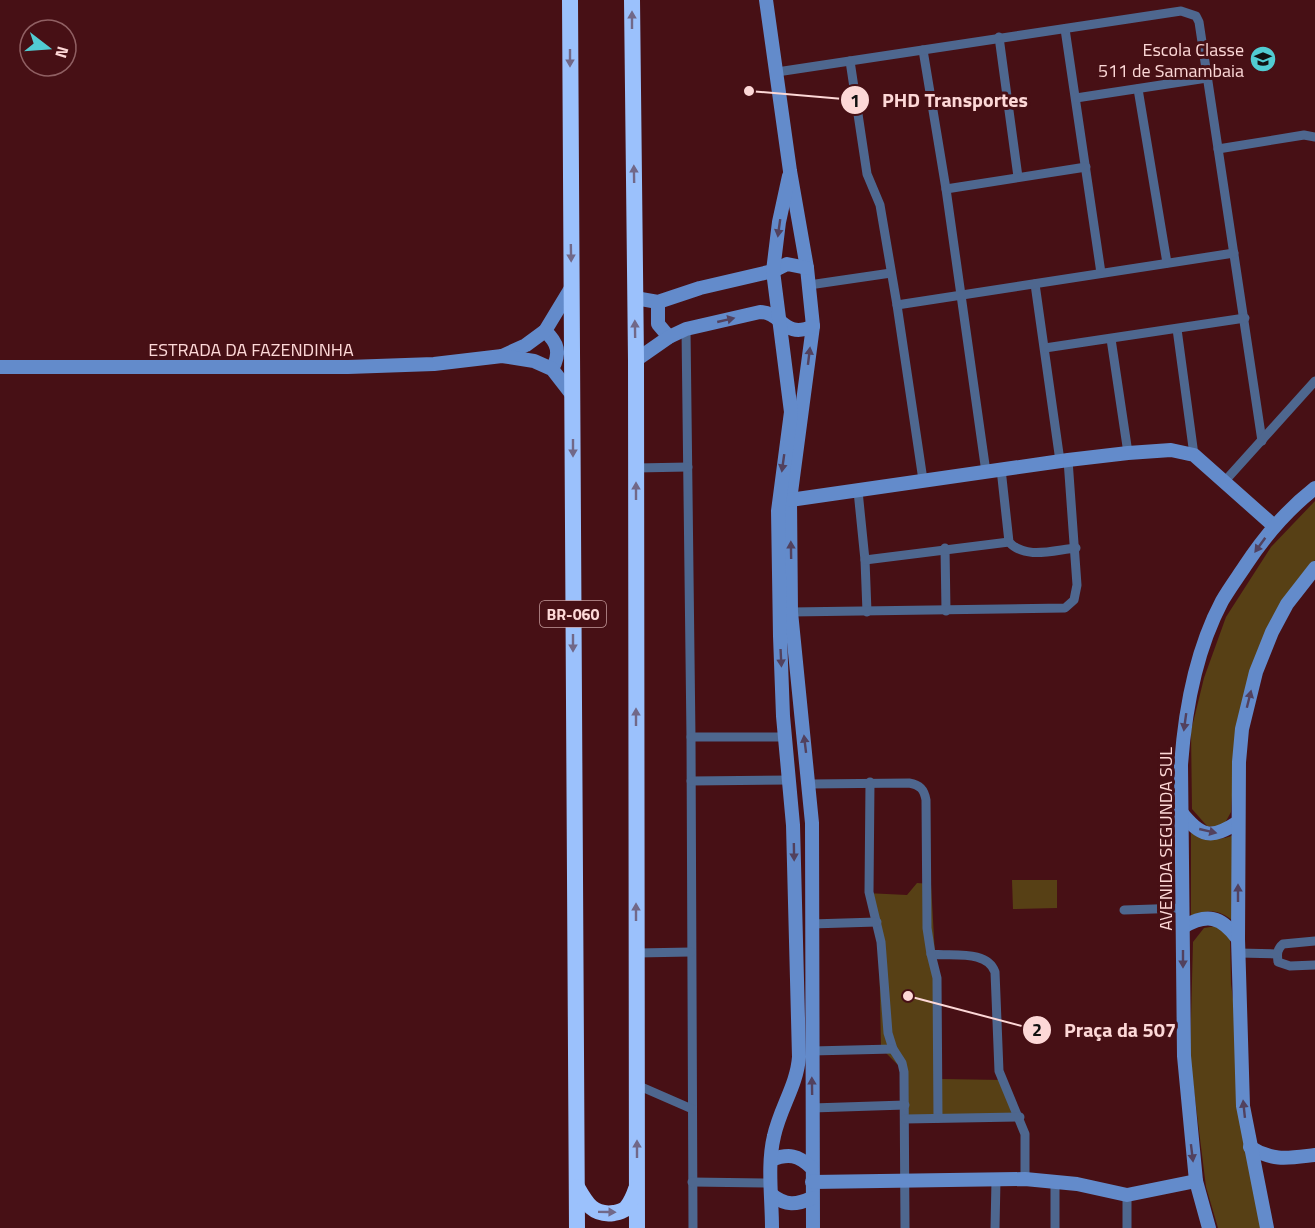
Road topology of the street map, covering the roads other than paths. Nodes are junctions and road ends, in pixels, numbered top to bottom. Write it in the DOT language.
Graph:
graph roads {
  1 [pos="570,0"];
  2 [pos="632,0"];
  3 [pos="770,0"];
  4 [pos="1184,0"];
  5 [pos="1180,11"];
  6 [pos="1065,29"];
  7 [pos="999,37"];
  8 [pos="923,50"];
  9 [pos="850,61"];
  10 [pos="777,72"];
  11 [pos="1207,78"];
  12 [pos="1138,89"];
  13 [pos="1076,98"];
  14 [pos="1315,137"];
  15 [pos="1218,149"];
  16 [pos="1086,167"];
  17 [pos="790,171"];
  18 [pos="1018,177"];
  19 [pos="946,189"];
  20 [pos="1234,253"];
  21 [pos="1167,263"];
  22 [pos="807,268"];
  23 [pos="773,271"];
  24 [pos="891,273"];
  25 [pos="1101,273"];
  26 [pos="1035,284"];
  27 [pos="809,285"];
  28 [pos="571,288"];
  29 [pos="961,295"];
  30 [pos="635,298"];
  31 [pos="658,302"];
  32 [pos="897,305"];
  33 [pos="1245,318"];
  34 [pos="781,323"];
  35 [pos="813,326"];
  36 [pos="686,329"];
  37 [pos="1177,329"];
  38 [pos="545,331"];
  39 [pos="669,337"];
  40 [pos="1111,339"];
  41 [pos="1045,348"];
  42 [pos="502,356"];
  43 [pos="636,360"];
  44 [pos="0,367"];
  45 [pos="552,369"];
  46 [pos="1315,381"];
  47 [pos="573,396"];
  48 [pos="1262,441"];
  49 [pos="1128,453"];
  50 [pos="1194,455"];
  51 [pos="1064,460"];
  52 [pos="688,467"];
  53 [pos="636,468"];
  54 [pos="1001,470"];
  55 [pos="986,472"];
  56 [pos="923,480"];
  57 [pos="1224,482"];
  58 [pos="1315,488"];
  59 [pos="858,491"];
  60 [pos="790,500"];
  61 [pos="1274,526"];
  62 [pos="1009,542"];
  63 [pos="945,548"];
  64 [pos="1076,548"];
  65 [pos="865,560"];
  66 [pos="1312,577"];
  67 [pos="946,611"];
  68 [pos="791,612"];
  69 [pos="867,612"];
  70 [pos="801,712"];
  71 [pos="783,716"];
  72 [pos="691,736"];
  73 [pos="785,737"];
  74 [pos="790,780"];
  75 [pos="690,781"];
  76 [pos="870,782"];
  77 [pos="810,784"];
  78 [pos="1181,812"];
  79 [pos="1238,822"];
  80 [pos="812,823"];
  81 [pos="794,825"];
  82 [pos="1183,908"];
  83 [pos="1124,910"];
  84 [pos="877,922"];
  85 [pos="811,924"];
  86 [pos="1183,927"];
  87 [pos="1238,939"];
  88 [pos="1315,941"];
  89 [pos="691,952"];
  90 [pos="637,953"];
  91 [pos="1239,953"];
  92 [pos="931,954"];
  93 [pos="1276,954"];
  94 [pos="1315,965"];
  95 [pos="893,1049"];
  96 [pos="812,1051"];
  97 [pos="637,1085"];
  98 [pos="905,1106"];
  99 [pos="812,1108"];
  100 [pos="692,1109"];
  101 [pos="1020,1117"];
  102 [pos="938,1118"];
  103 [pos="905,1119"];
  104 [pos="1250,1147"];
  105 [pos="1315,1155"];
  106 [pos="1281,1159"];
  107 [pos="771,1160"];
  108 [pos="812,1175"];
  109 [pos="1025,1179"];
  110 [pos="904,1180"];
  111 [pos="996,1180"];
  112 [pos="1257,1180"];
  113 [pos="1055,1181"];
  114 [pos="1196,1181"];
  115 [pos="692,1182"];
  116 [pos="576,1186"];
  117 [pos="637,1187"];
  118 [pos="771,1189"];
  119 [pos="1126,1195"];
  120 [pos="812,1198"];
  121 [pos="577,1228"];
  122 [pos="637,1228"];
  123 [pos="693,1228"];
  124 [pos="772,1228"];
  125 [pos="813,1228"];
  126 [pos="905,1228"];
  127 [pos="995,1228"];
  128 [pos="1055,1228"];
  129 [pos="1127,1228"];
  130 [pos="1209,1228"];
  131 [pos="1267,1228"];
  1 -- 28 [label="highway, BR-060, one-way"];
  30 -- 2 [label="highway, one-way"];
  3 -- 10 [label="street"];
  4 -- 5 [label="street"];
  5 -- 6 [label="street"];
  5 -- 11 [label="street"];
  6 -- 7 [label="street"];
  6 -- 13 [label="street"];
  7 -- 8 [label="street"];
  7 -- 18 [label="street"];
  8 -- 9 [label="street"];
  8 -- 19 [label="street"];
  9 -- 10 [label="street"];
  9 -- 24 [label="street"];
  10 -- 17 [label="street"];
  11 -- 12 [label="street"];
  11 -- 15 [label="street"];
  12 -- 13 [label="street"];
  12 -- 21 [label="street"];
  13 -- 16 [label="street"];
  14 -- 15 [label="street"];
  15 -- 20 [label="street"];
  16 -- 18 [label="street"];
  16 -- 25 [label="street"];
  17 -- 22 [label="street"];
  17 -- 23 [label="street, one-way"];
  18 -- 19 [label="street"];
  19 -- 29 [label="street"];
  20 -- 21 [label="street"];
  20 -- 33 [label="street"];
  21 -- 25 [label="street"];
  22 -- 23 [label="street"];
  22 -- 27 [label="street"];
  23 -- 31 [label="street"];
  23 -- 34 [label="street"];
  24 -- 27 [label="street"];
  24 -- 32 [label="street"];
  25 -- 26 [label="street"];
  26 -- 29 [label="street"];
  26 -- 41 [label="street"];
  27 -- 35 [label="street"];
  28 -- 38 [label="street, ESTRADA DA FAZENDINHA"];
  28 -- 47 [label="highway, BR-060"];
  29 -- 32 [label="street"];
  29 -- 55 [label="street"];
  30 -- 31 [label="street"];
  43 -- 30 [label="highway, one-way"];
  31 -- 39 [label="street"];
  32 -- 56 [label="street"];
  33 -- 37 [label="street"];
  33 -- 48 [label="street"];
  34 -- 35 [label="street"];
  36 -- 34 [label="street, one-way"];
  34 -- 71 [label="street, one-way"];
  60 -- 35 [label="street, one-way"];
  36 -- 39 [label="street"];
  36 -- 52 [label="street"];
  37 -- 40 [label="street"];
  37 -- 50 [label="street"];
  38 -- 42 [label="street, ESTRADA DA FAZENDINHA"];
  38 -- 45 [label="street"];
  39 -- 43 [label="street"];
  40 -- 41 [label="street"];
  40 -- 49 [label="street"];
  41 -- 51 [label="street"];
  42 -- 44 [label="street, ESTRADA DA FAZENDINHA"];
  42 -- 45 [label="street, ESTRADA DA FAZENDINHA"];
  43 -- 53 [label="highway"];
  45 -- 47 [label="street"];
  46 -- 48 [label="street"];
  47 -- 116 [label="highway, BR-060, one-way"];
  48 -- 57 [label="street"];
  49 -- 50 [label="street"];
  49 -- 51 [label="street"];
  50 -- 57 [label="street"];
  51 -- 54 [label="street"];
  51 -- 64 [label="street"];
  52 -- 53 [label="street"];
  52 -- 72 [label="street"];
  90 -- 53 [label="highway, one-way"];
  54 -- 55 [label="street"];
  54 -- 62 [label="street"];
  55 -- 56 [label="street"];
  56 -- 59 [label="street"];
  57 -- 61 [label="street"];
  58 -- 61 [label="street, AVENIDA SEGUNDA SUL"];
  59 -- 60 [label="street"];
  59 -- 65 [label="street"];
  68 -- 60 [label="street, one-way"];
  61 -- 78 [label="street, AVENIDA SEGUNDA SUL, one-way"];
  62 -- 63 [label="street"];
  62 -- 64 [label="street"];
  63 -- 65 [label="street"];
  63 -- 67 [label="street"];
  64 -- 67 [label="street"];
  65 -- 69 [label="street"];
  79 -- 66 [label="street, one-way"];
  67 -- 69 [label="street"];
  68 -- 69 [label="street"];
  68 -- 70 [label="street"];
  70 -- 71 [label="street"];
  77 -- 70 [label="street, one-way"];
  71 -- 73 [label="street"];
  72 -- 73 [label="street"];
  72 -- 75 [label="street"];
  73 -- 74 [label="street"];
  74 -- 75 [label="street"];
  74 -- 81 [label="street"];
  75 -- 89 [label="street"];
  76 -- 77 [label="street"];
  76 -- 84 [label="street"];
  76 -- 92 [label="street"];
  77 -- 80 [label="street"];
  78 -- 79 [label="street, one-way"];
  78 -- 82 [label="street, AVENIDA SEGUNDA SUL"];
  87 -- 79 [label="street, one-way"];
  80 -- 81 [label="street"];
  80 -- 85 [label="street"];
  81 -- 107 [label="street, one-way"];
  82 -- 83 [label="street"];
  82 -- 86 [label="street, AVENIDA SEGUNDA SUL"];
  84 -- 85 [label="street"];
  84 -- 95 [label="street"];
  85 -- 96 [label="street"];
  86 -- 87 [label="street"];
  86 -- 114 [label="street, AVENIDA SEGUNDA SUL, one-way"];
  87 -- 91 [label="street"];
  88 -- 93 [label="street"];
  89 -- 90 [label="street"];
  89 -- 100 [label="street"];
  90 -- 97 [label="highway"];
  91 -- 93 [label="street"];
  104 -- 91 [label="street, one-way"];
  92 -- 101 [label="street"];
  92 -- 102 [label="street"];
  93 -- 94 [label="street"];
  95 -- 96 [label="street"];
  95 -- 98 [label="street"];
  99 -- 96 [label="street, one-way"];
  97 -- 100 [label="street"];
  117 -- 97 [label="highway, one-way"];
  98 -- 99 [label="street"];
  98 -- 103 [label="street"];
  99 -- 108 [label="street"];
  100 -- 115 [label="street"];
  101 -- 102 [label="street"];
  101 -- 109 [label="street"];
  102 -- 103 [label="street"];
  103 -- 110 [label="street"];
  104 -- 106 [label="street"];
  104 -- 112 [label="street"];
  105 -- 106 [label="street"];
  106 -- 112 [label="street"];
  107 -- 108 [label="street"];
  107 -- 118 [label="street"];
  108 -- 110 [label="street"];
  108 -- 120 [label="street"];
  109 -- 111 [label="street"];
  109 -- 113 [label="street"];
  110 -- 111 [label="street"];
  110 -- 126 [label="street"];
  111 -- 127 [label="street"];
  112 -- 131 [label="street"];
  113 -- 119 [label="street"];
  113 -- 128 [label="street"];
  114 -- 119 [label="street"];
  114 -- 130 [label="street, AVENIDA SEGUNDA SUL"];
  115 -- 118 [label="street"];
  115 -- 123 [label="street"];
  116 -- 117 [label="highway, one-way"];
  116 -- 121 [label="highway, BR-060"];
  117 -- 122 [label="highway"];
  118 -- 120 [label="street"];
  118 -- 124 [label="street"];
  119 -- 129 [label="street"];
  120 -- 125 [label="street"];
}
